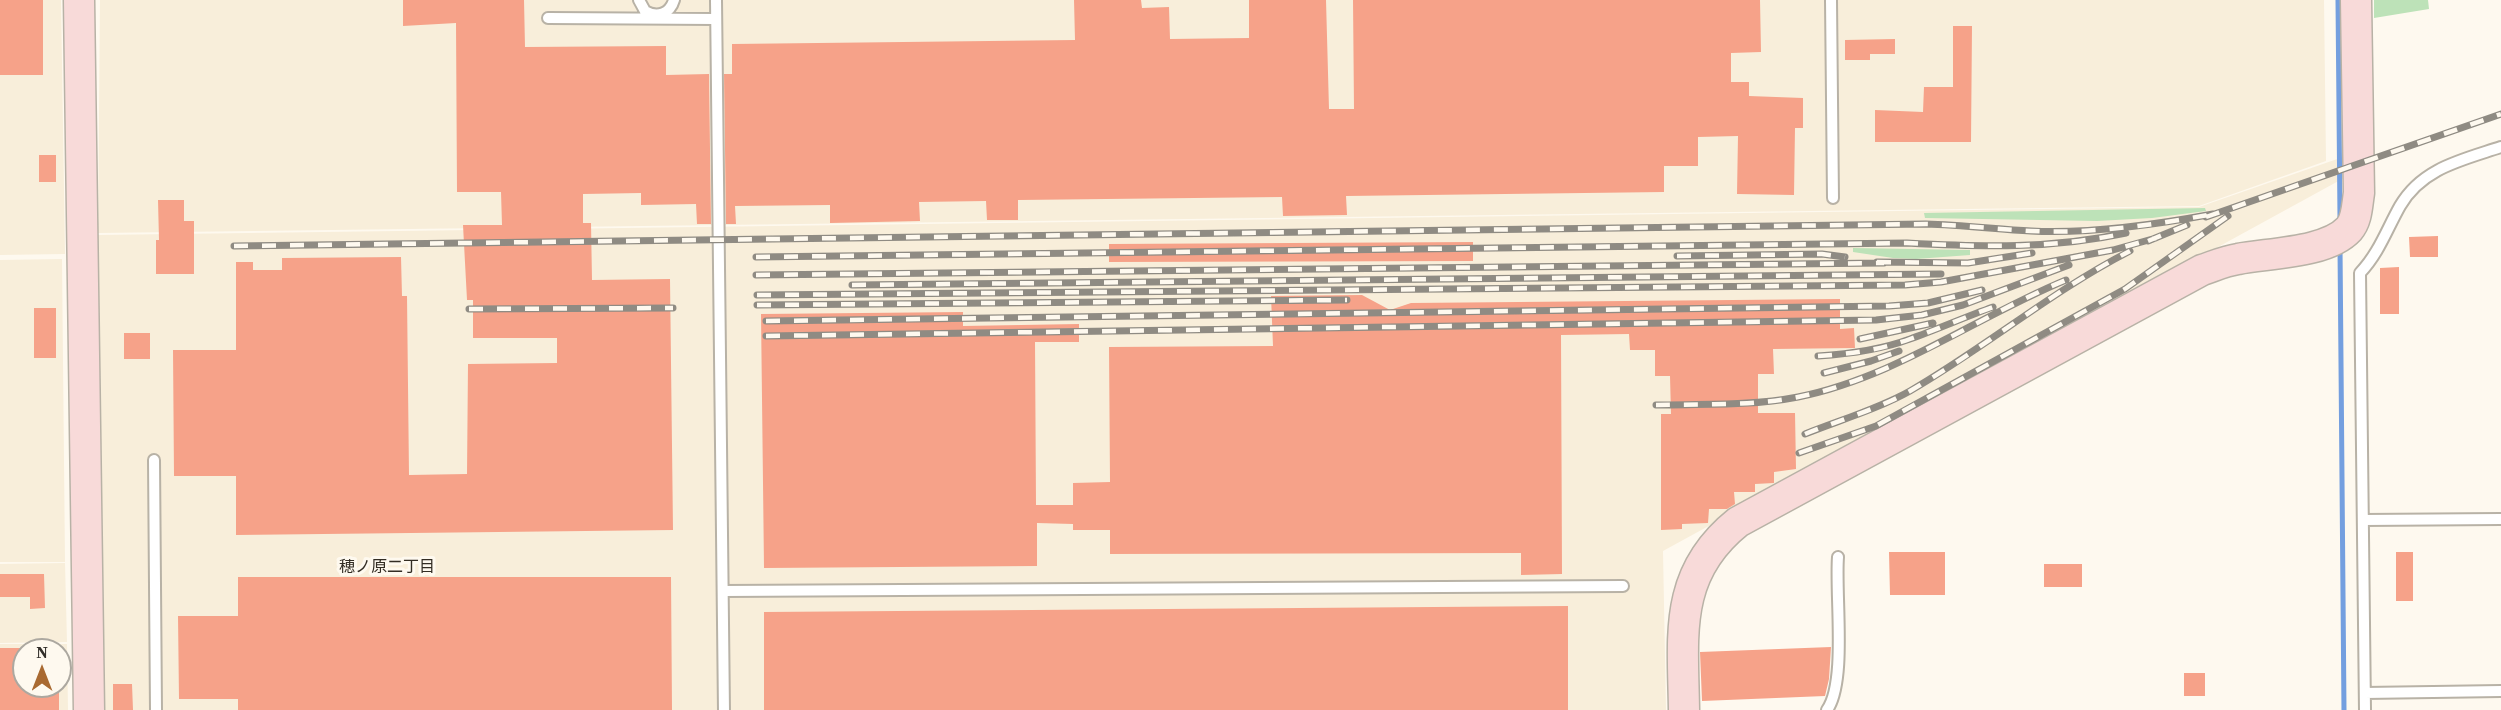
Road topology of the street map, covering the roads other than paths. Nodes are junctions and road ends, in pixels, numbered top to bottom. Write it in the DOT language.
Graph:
graph roads {
  1 [pos="79,0"];
  2 [pos="639,0"];
  3 [pos="675,0"];
  4 [pos="716,0"];
  5 [pos="1831,0"];
  6 [pos="2356,0"];
  7 [pos="657,17"];
  8 [pos="548,18"];
  9 [pos="716,19"];
  10 [pos="2501,147"];
  11 [pos="1833,198"];
  12 [pos="154,460"];
  13 [pos="2501,519"];
  14 [pos="2363,520"];
  15 [pos="1838,556"];
  16 [pos="1623,586"];
  17 [pos="723,591"];
  18 [pos="2501,691"];
  19 [pos="2365,693"];
  20 [pos="89,710"];
  21 [pos="156,710"];
  22 [pos="724,710"];
  23 [pos="1684,710"];
  24 [pos="1827,710"];
  25 [pos="2365,710"];
  1 -- 20 [label="street"];
  2 -- 7 [label="lane"];
  3 -- 7 [label="lane"];
  4 -- 9 [label="lane"];
  5 -- 11 [label="lane"];
  6 -- 23 [label="street"];
  7 -- 8 [label="lane"];
  7 -- 9 [label="lane"];
  9 -- 17 [label="lane"];
  10 -- 14 [label="lane"];
  12 -- 21 [label="lane"];
  13 -- 14 [label="lane"];
  14 -- 19 [label="lane"];
  15 -- 24 [label="lane"];
  16 -- 17 [label="lane"];
  17 -- 22 [label="lane"];
  18 -- 19 [label="lane"];
  19 -- 25 [label="lane"];
}
